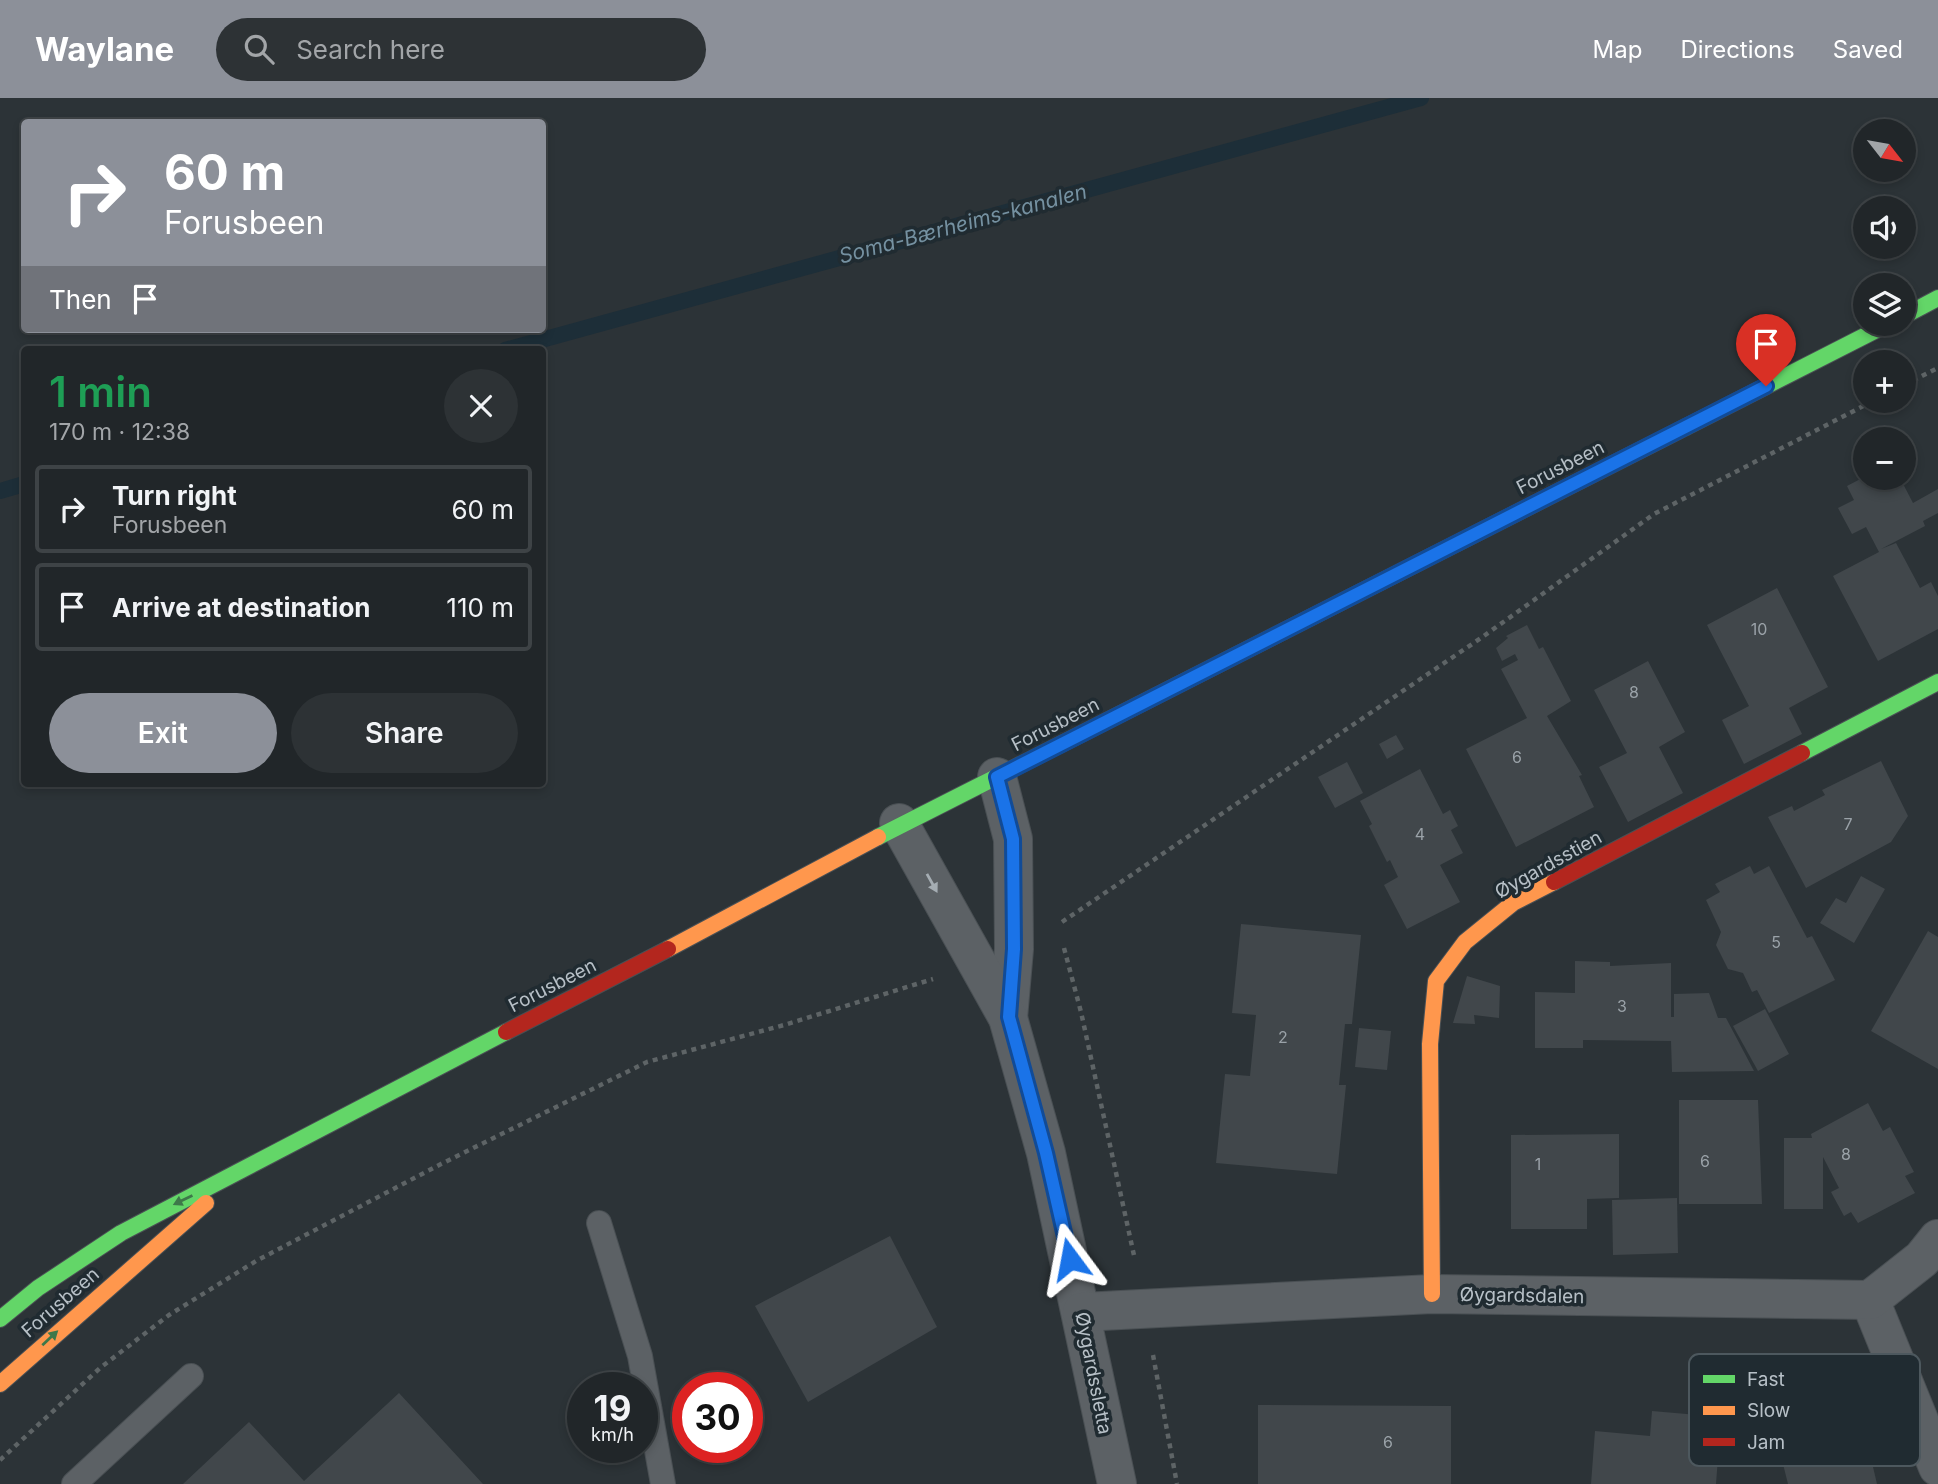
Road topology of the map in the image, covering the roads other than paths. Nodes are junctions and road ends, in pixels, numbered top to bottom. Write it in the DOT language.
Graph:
graph roads {
  1 [pos="1938,299"];
  2 [pos="1916,310"];
  3 [pos="1864,336"];
  4 [pos="1938,682"];
  5 [pos="997,777"];
  6 [pos="899,823"];
  7 [pos="1009,1017"];
  8 [pos="245,1170"];
  9 [pos="599,1223"];
  10 [pos="1938,1239"];
  11 [pos="1432,1293"];
  12 [pos="1870,1300"];
  13 [pos="1082,1312"];
  14 [pos="0,1320"];
  15 [pos="1892,1354"];
  16 [pos="191,1376"];
  17 [pos="0,1384"];
  18 [pos="1920,1423"];
  19 [pos="1938,1467"];
  20 [pos="74,1484"];
  21 [pos="663,1484"];
  22 [pos="1117,1484"];
  1 -- 2 [label="main road"];
  3 -- 5 [label="main road, Forusbeen"];
  4 -- 11 [label="main road, Øygardsstien"];
  5 -- 6 [label="main road, Forusbeen"];
  5 -- 7 [label="street, Øygardssletta"];
  6 -- 7 [label="street, Øygardssletta, one-way"];
  6 -- 8 [label="main road, Forusbeen"];
  7 -- 13 [label="street, Øygardssletta"];
  8 -- 14 [label="main road, Forusbeen, one-way"];
  17 -- 8 [label="main road, Forusbeen, one-way"];
  9 -- 21 [label="lane"];
  10 -- 12 [label="street"];
  11 -- 12 [label="street, Øygardsdalen"];
  11 -- 13 [label="street, Øygardsdalen"];
  12 -- 15 [label="street"];
  13 -- 22 [label="street, Øygardssletta"];
  16 -- 20 [label="lane"];
  18 -- 19 [label="street"];
}
